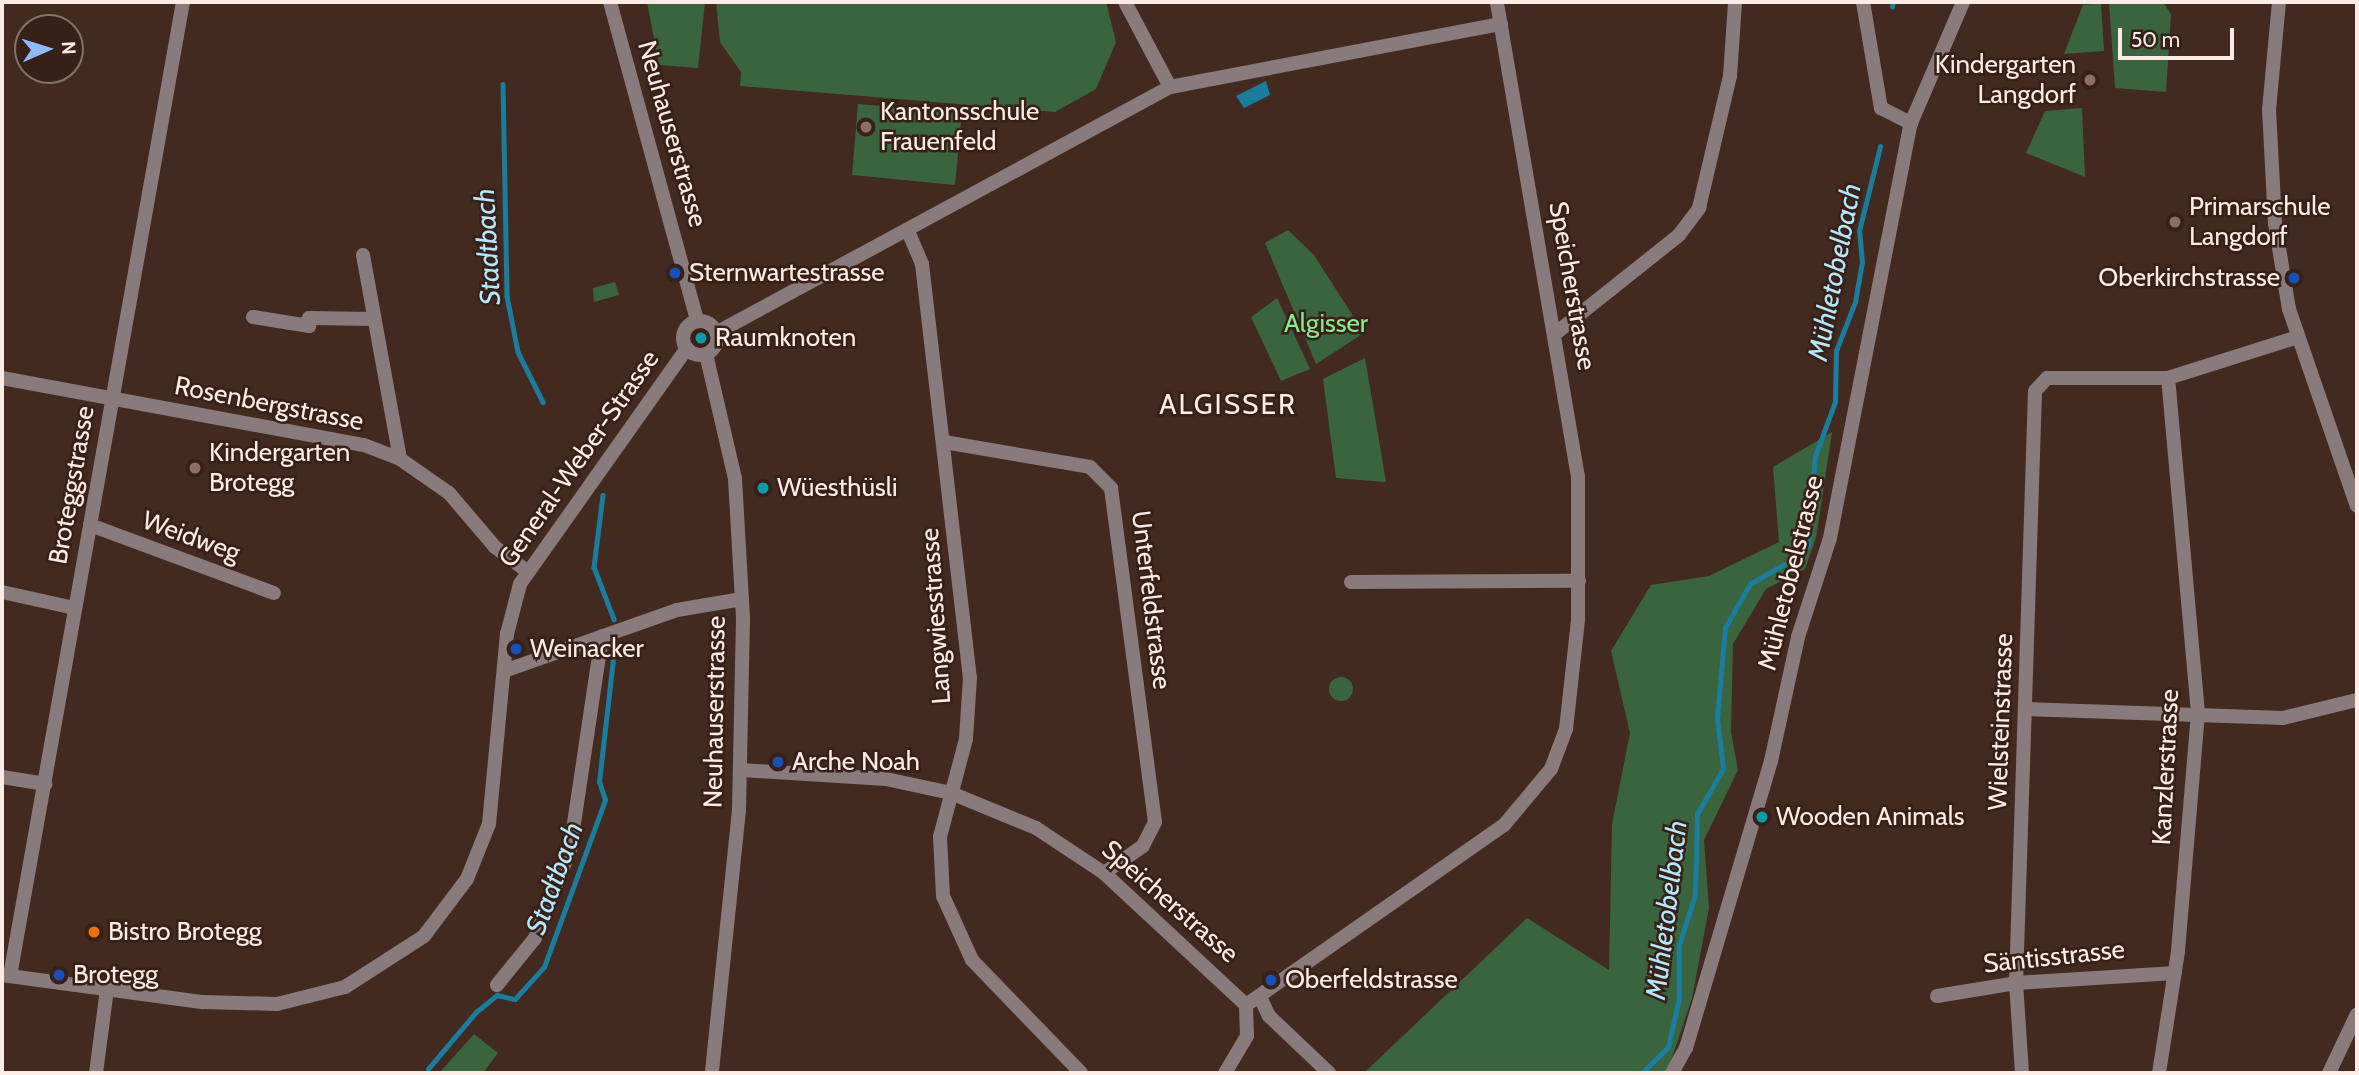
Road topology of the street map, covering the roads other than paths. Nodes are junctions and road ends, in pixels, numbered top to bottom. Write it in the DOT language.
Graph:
graph roads {
  1 [pos="183,2"];
  2 [pos="610,2"];
  3 [pos="1125,2"];
  4 [pos="1497,2"];
  5 [pos="1735,2"];
  6 [pos="1863,2"];
  7 [pos="1963,2"];
  8 [pos="2279,2"];
  9 [pos="1501,24"];
  10 [pos="1170,87"];
  11 [pos="1911,123"];
  12 [pos="908,231"];
  13 [pos="363,256"];
  14 [pos="253,317"];
  15 [pos="373,319"];
  16 [pos="697,321"];
  17 [pos="716,333"];
  18 [pos="1556,333"];
  19 [pos="2298,337"];
  20 [pos="687,348"];
  21 [pos="706,354"];
  22 [pos="2,378"];
  23 [pos="2168,379"];
  24 [pos="113,400"];
  25 [pos="944,442"];
  26 [pos="400,459"];
  27 [pos="2357,506"];
  28 [pos="90,525"];
  29 [pos="526,570"];
  30 [pos="1579,581"];
  31 [pos="1351,582"];
  32 [pos="2,592"];
  33 [pos="274,593"];
  34 [pos="742,598"];
  35 [pos="74,608"];
  36 [pos="601,636"];
  37 [pos="504,671"];
  38 [pos="2357,700"];
  39 [pos="2026,709"];
  40 [pos="2198,713"];
  41 [pos="741,770"];
  42 [pos="2,777"];
  43 [pos="45,784"];
  44 [pos="951,793"];
  45 [pos="1104,873"];
  46 [pos="2175,974"];
  47 [pos="6,975"];
  48 [pos="2017,983"];
  49 [pos="496,985"];
  50 [pos="107,990"];
  51 [pos="1937,996"];
  52 [pos="1261,999"];
  53 [pos="1246,1005"];
  54 [pos="2357,1014"];
  55 [pos="96,1073"];
  56 [pos="712,1073"];
  57 [pos="1081,1073"];
  58 [pos="1225,1073"];
  59 [pos="1329,1073"];
  60 [pos="1672,1073"];
  61 [pos="2022,1073"];
  62 [pos="2159,1073"];
  63 [pos="2329,1073"];
  1 -- 24 [label="street, Broteggstrasse"];
  2 -- 16 [label="street, Neuhauserstrasse"];
  3 -- 10 [label="street"];
  4 -- 9 [label="street, Speicherstrasse"];
  5 -- 18 [label="street"];
  6 -- 11 [label="street"];
  7 -- 11 [label="street, Mühletobelstrasse"];
  8 -- 19 [label="street"];
  9 -- 10 [label="street"];
  9 -- 18 [label="street, Speicherstrasse"];
  10 -- 12 [label="street"];
  11 -- 60 [label="street, Mühletobelstrasse"];
  12 -- 17 [label="street"];
  12 -- 25 [label="street, Langwiesstrasse"];
  13 -- 15 [label="street"];
  14 -- 15 [label="street"];
  15 -- 26 [label="street"];
  16 -- 17 [label="street"];
  16 -- 20 [label="street"];
  17 -- 21 [label="street"];
  18 -- 30 [label="street, Speicherstrasse"];
  19 -- 23 [label="street"];
  19 -- 27 [label="street"];
  20 -- 21 [label="street"];
  20 -- 29 [label="street, General-Weber-Strasse"];
  21 -- 34 [label="street, Neuhauserstrasse"];
  22 -- 24 [label="street, Rosenbergstrasse"];
  23 -- 39 [label="street, Wielsteinstrasse"];
  23 -- 40 [label="street, Kanzlerstrasse"];
  24 -- 26 [label="street, Rosenbergstrasse"];
  24 -- 28 [label="street, Broteggstrasse"];
  25 -- 44 [label="street, Langwiesstrasse"];
  25 -- 45 [label="street, Unterfeldstrasse"];
  26 -- 29 [label="street, Rosenbergstrasse"];
  28 -- 33 [label="street, Weidweg"];
  28 -- 35 [label="street, Broteggstrasse"];
  29 -- 37 [label="street, General-Weber-Strasse"];
  30 -- 31 [label="street"];
  30 -- 52 [label="street, Speicherstrasse"];
  32 -- 35 [label="street"];
  34 -- 36 [label="street"];
  34 -- 41 [label="street, Neuhauserstrasse"];
  35 -- 43 [label="street, Broteggstrasse"];
  36 -- 37 [label="street"];
  36 -- 49 [label="street"];
  37 -- 50 [label="street, General-Weber-Strasse"];
  38 -- 40 [label="street"];
  39 -- 40 [label="street"];
  39 -- 48 [label="street, Wielsteinstrasse"];
  40 -- 46 [label="street, Kanzlerstrasse"];
  41 -- 44 [label="street, Speicherstrasse"];
  41 -- 56 [label="street, Neuhauserstrasse"];
  42 -- 43 [label="street"];
  43 -- 47 [label="street, Broteggstrasse"];
  44 -- 45 [label="street, Speicherstrasse"];
  44 -- 57 [label="street, Langwiesstrasse"];
  45 -- 53 [label="street, Speicherstrasse"];
  46 -- 48 [label="street, Säntisstrasse"];
  46 -- 62 [label="street, Kanzlerstrasse"];
  47 -- 50 [label="street, General-Weber-Strasse"];
  48 -- 51 [label="street, Säntisstrasse"];
  48 -- 61 [label="street, Wielsteinstrasse"];
  50 -- 55 [label="street"];
  52 -- 53 [label="street, Speicherstrasse"];
  52 -- 59 [label="street"];
  53 -- 58 [label="street"];
  54 -- 63 [label="street"];
}
